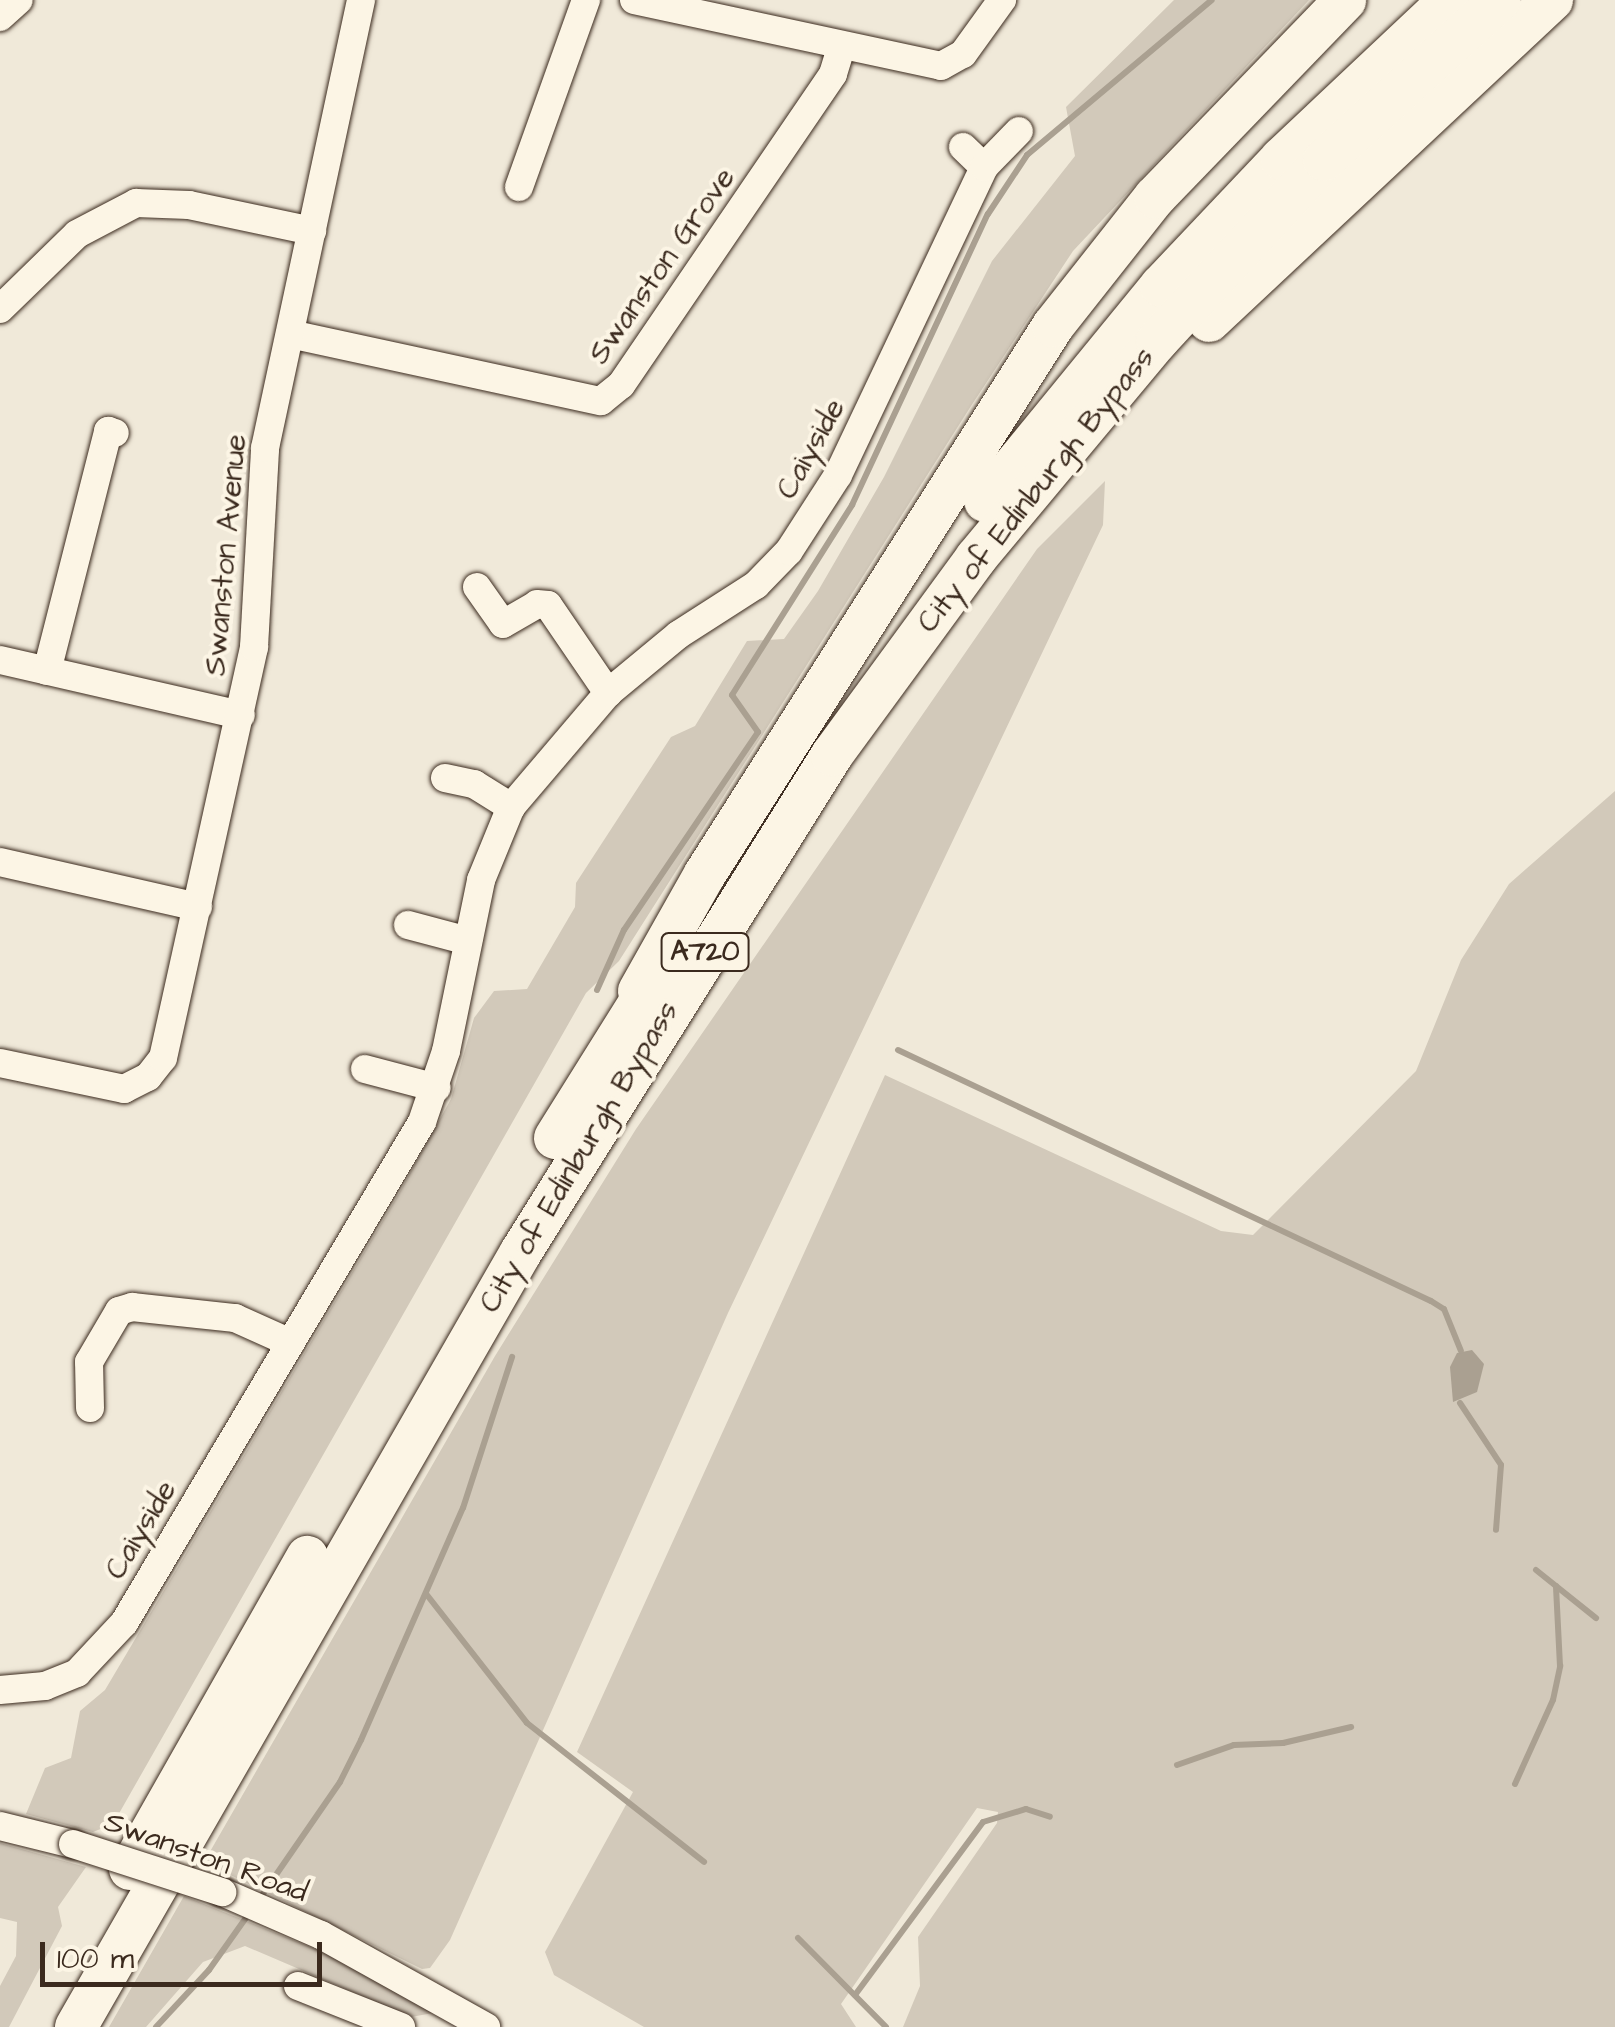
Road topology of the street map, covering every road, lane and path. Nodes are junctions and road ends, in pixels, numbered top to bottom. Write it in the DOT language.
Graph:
graph roads {
  1 [pos="19,0"];
  2 [pos="361,0"];
  3 [pos="586,0"];
  4 [pos="634,0"];
  5 [pos="1002,0"];
  6 [pos="1345,0"];
  7 [pos="1450,0"];
  8 [pos="1500,0"];
  9 [pos="1552,0"];
  10 [pos="0,17"];
  11 [pos="841,46"];
  12 [pos="1019,130"];
  13 [pos="963,148"];
  14 [pos="984,168"];
  15 [pos="530,171"];
  16 [pos="312,231"];
  17 [pos="0,309"];
  18 [pos="290,334"];
  19 [pos="115,433"];
  20 [pos="477,587"];
  21 [pos="0,660"];
  22 [pos="47,671"];
  23 [pos="608,693"];
  24 [pos="241,715"];
  25 [pos="446,778"];
  26 [pos="511,806"];
  27 [pos="0,862"];
  28 [pos="750,880"];
  29 [pos="198,907"];
  30 [pos="408,925"];
  31 [pos="468,941"];
  32 [pos="600,1062"];
  33 [pos="0,1064"];
  34 [pos="365,1069"];
  35 [pos="437,1088"];
  36 [pos="291,1343"];
  37 [pos="90,1408"];
  38 [pos="0,1690"];
  39 [pos="0,1826"];
  40 [pos="298,1986"];
  41 [pos="43,2027"];
  42 [pos="76,2027"];
  43 [pos="402,2027"];
  44 [pos="486,2027"];
  1 -- 10 [label="street"];
  2 -- 16 [label="street, Swanston Avenue"];
  3 -- 15 [label="street"];
  4 -- 11 [label="street"];
  5 -- 11 [label="street"];
  6 -- 32 [label="highway"];
  7 -- 32 [label="highway, City of Edinburgh Bypass / A720"];
  8 -- 28 [label="highway, City of Edinburgh Bypass / A720"];
  9 -- 28 [label="highway"];
  11 -- 18 [label="street, Swanston Grove"];
  12 -- 14 [label="street, Caiyside"];
  13 -- 14 [label="street"];
  14 -- 23 [label="street, Caiyside"];
  16 -- 17 [label="street"];
  16 -- 18 [label="street, Swanston Avenue"];
  18 -- 24 [label="street, Swanston Avenue"];
  19 -- 22 [label="street"];
  20 -- 23 [label="street"];
  21 -- 22 [label="street"];
  22 -- 24 [label="street"];
  23 -- 26 [label="street, Caiyside"];
  24 -- 29 [label="street, Swanston Avenue"];
  25 -- 26 [label="street"];
  26 -- 31 [label="street, Caiyside"];
  27 -- 29 [label="street"];
  28 -- 42 [label="highway, City of Edinburgh Bypass / A720"];
  29 -- 33 [label="street, Swanston Avenue"];
  30 -- 31 [label="street"];
  31 -- 35 [label="street, Caiyside"];
  32 -- 41 [label="highway, City of Edinburgh Bypass / A720"];
  34 -- 35 [label="street"];
  35 -- 36 [label="street, Caiyside"];
  36 -- 37 [label="street"];
  36 -- 38 [label="street, Caiyside"];
  39 -- 44 [label="street, Swanston Road, bridge"];
  40 -- 43 [label="street"];
}
